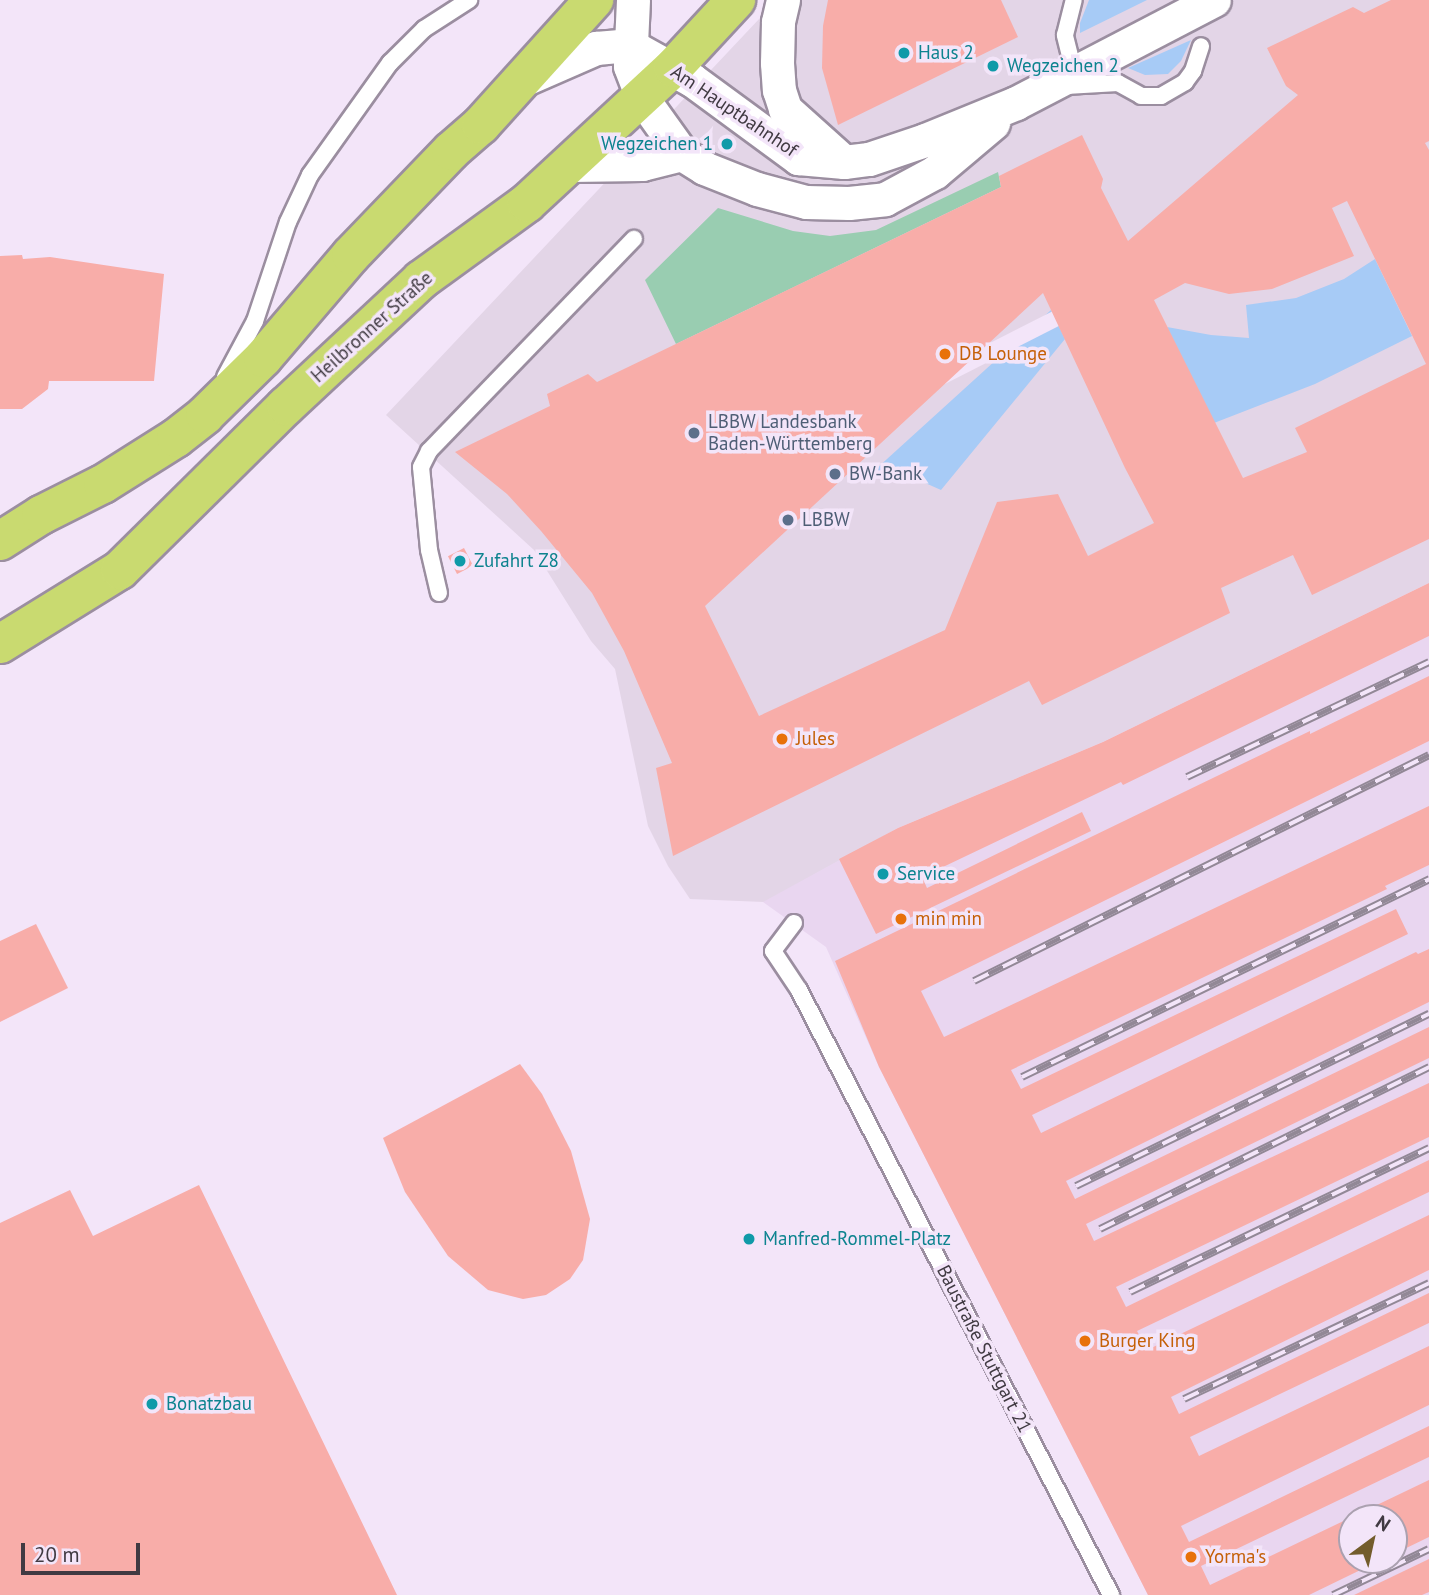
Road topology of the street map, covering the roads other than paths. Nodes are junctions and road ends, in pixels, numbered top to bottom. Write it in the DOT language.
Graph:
graph roads {
  1 [pos="469,0"];
  2 [pos="594,0"];
  3 [pos="633,0"];
  4 [pos="736,0"];
  5 [pos="783,0"];
  6 [pos="1074,0"];
  7 [pos="1214,0"];
  8 [pos="629,45"];
  9 [pos="1201,46"];
  10 [pos="673,68"];
  11 [pos="1060,79"];
  12 [pos="523,80"];
  13 [pos="642,98"];
  14 [pos="1016,103"];
  15 [pos="682,154"];
  16 [pos="844,162"];
  17 [pos="570,164"];
  18 [pos="634,239"];
  19 [pos="205,415"];
  20 [pos="0,541"];
  21 [pos="439,593"];
  22 [pos="0,644"];
  23 [pos="794,923"];
  24 [pos="1111,1595"];
  1 -- 19 [label="lane"];
  2 -- 12 [label="main road"];
  3 -- 8 [label="street, Am Hauptbahnhof"];
  4 -- 10 [label="main road, Heilbronner Straße"];
  5 -- 16 [label="street, Am Hauptbahnhof"];
  6 -- 11 [label="lane"];
  7 -- 11 [label="street, Am Hauptbahnhof"];
  8 -- 10 [label="street, Am Hauptbahnhof"];
  8 -- 12 [label="street"];
  8 -- 13 [label="street, Am Hauptbahnhof"];
  9 -- 11 [label="lane"];
  10 -- 13 [label="main road, Heilbronner Straße"];
  10 -- 16 [label="street, Am Hauptbahnhof"];
  11 -- 14 [label="street, Am Hauptbahnhof"];
  12 -- 19 [label="main road"];
  13 -- 15 [label="street, Am Hauptbahnhof"];
  13 -- 17 [label="main road, Heilbronner Straße"];
  14 -- 15 [label="street, Am Hauptbahnhof"];
  14 -- 16 [label="street, Am Hauptbahnhof"];
  15 -- 17 [label="street"];
  17 -- 22 [label="main road, Heilbronner Straße"];
  18 -- 21 [label="lane"];
  19 -- 20 [label="main road"];
  23 -- 24 [label="lane, Baustraße Stuttgart 21"];
}
